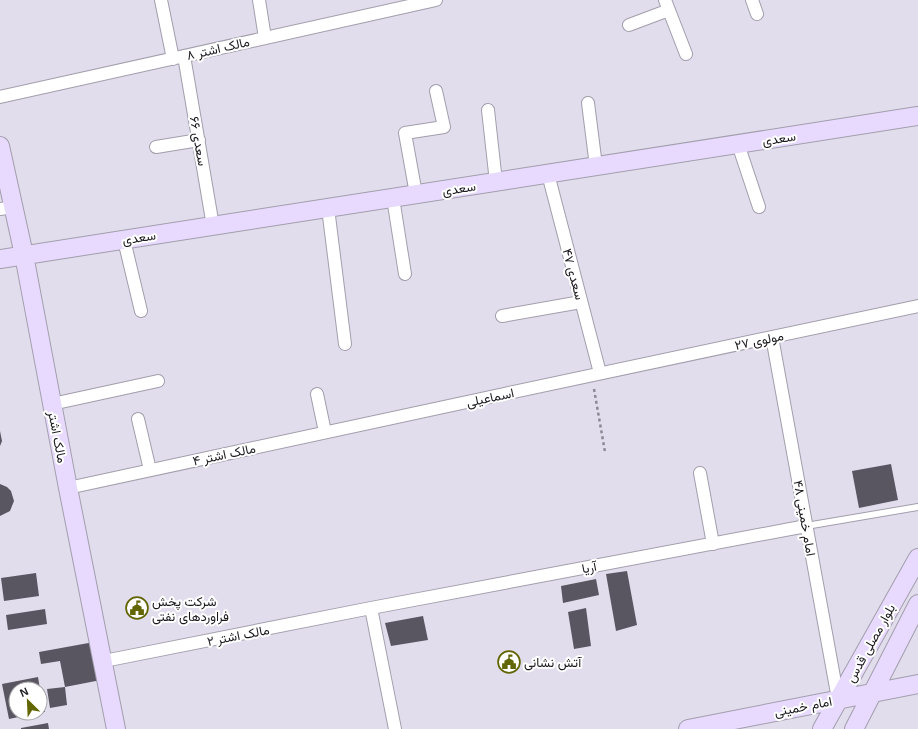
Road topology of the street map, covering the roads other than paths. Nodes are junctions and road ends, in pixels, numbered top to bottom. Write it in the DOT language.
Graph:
graph roads {
  1 [pos="161,0"];
  2 [pos="258,0"];
  3 [pos="436,0"];
  4 [pos="752,0"];
  5 [pos="667,5"];
  6 [pos="757,14"];
  7 [pos="629,25"];
  8 [pos="265,38"];
  9 [pos="686,54"];
  10 [pos="178,57"];
  11 [pos="436,91"];
  12 [pos="0,97"];
  13 [pos="588,103"];
  14 [pos="488,110"];
  15 [pos="918,116"];
  16 [pos="199,140"];
  17 [pos="738,144"];
  18 [pos="0,146"];
  19 [pos="156,147"];
  20 [pos="596,166"];
  21 [pos="548,174"];
  22 [pos="496,182"];
  23 [pos="416,194"];
  24 [pos="393,198"];
  25 [pos="759,207"];
  26 [pos="7,208"];
  27 [pos="328,208"];
  28 [pos="213,226"];
  29 [pos="124,240"];
  30 [pos="24,255"];
  31 [pos="0,259"];
  32 [pos="405,274"];
  33 [pos="582,302"];
  34 [pos="918,306"];
  35 [pos="141,311"];
  36 [pos="502,316"];
  37 [pos="772,337"];
  38 [pos="345,344"];
  39 [pos="596,374"];
  40 [pos="158,381"];
  41 [pos="317,394"];
  42 [pos="52,404"];
  43 [pos="138,419"];
  44 [pos="381,420"];
  45 [pos="325,432"];
  46 [pos="150,470"];
  47 [pos="700,473"];
  48 [pos="68,488"];
  49 [pos="918,507"];
  50 [pos="806,526"];
  51 [pos="713,544"];
  52 [pos="918,558"];
  53 [pos="918,604"];
  54 [pos="371,608"];
  55 [pos="104,661"];
  56 [pos="918,684"];
  57 [pos="874,692"];
  58 [pos="838,699"];
  59 [pos="711,727"];
  60 [pos="116,729"];
  61 [pos="395,729"];
  62 [pos="688,729"];
  63 [pos="822,729"];
  64 [pos="854,729"];
  1 -- 10 [label="street, سعدی ۶۶"];
  2 -- 8 [label="street"];
  3 -- 8 [label="street, مالک اشتر ۸"];
  4 -- 6 [label="street"];
  5 -- 7 [label="street"];
  5 -- 9 [label="street"];
  8 -- 10 [label="street, مالک اشتر ۸"];
  10 -- 12 [label="street, مالک اشتر ۸"];
  10 -- 16 [label="street, سعدی ۶۶"];
  11 -- 23 [label="street"];
  13 -- 20 [label="street"];
  14 -- 22 [label="street"];
  15 -- 17 [label="main road, سعدی"];
  16 -- 19 [label="street"];
  16 -- 28 [label="street, سعدی ۶۶"];
  17 -- 20 [label="main road, سعدی"];
  17 -- 25 [label="street"];
  18 -- 26 [label="main road, مالک اشتر"];
  20 -- 21 [label="main road, سعدی"];
  21 -- 22 [label="main road, سعدی"];
  21 -- 33 [label="street, سعدی ۴۷"];
  22 -- 23 [label="main road, سعدی"];
  23 -- 24 [label="main road, سعدی"];
  24 -- 27 [label="main road, سعدی"];
  24 -- 32 [label="street"];
  26 -- 30 [label="main road, مالک اشتر"];
  27 -- 28 [label="main road, سعدی"];
  27 -- 38 [label="street"];
  28 -- 29 [label="main road, سعدی"];
  29 -- 30 [label="main road, سعدی"];
  29 -- 35 [label="street"];
  30 -- 31 [label="main road, سعدی"];
  30 -- 42 [label="main road, مالک اشتر"];
  33 -- 36 [label="street"];
  33 -- 39 [label="street, سعدی ۴۷"];
  34 -- 37 [label="street, مولوی ۲۷"];
  37 -- 39 [label="street, مولوی ۲۷"];
  37 -- 50 [label="street, امام خمینی ۴۸"];
  39 -- 44 [label="street, اسماعیلی"];
  40 -- 42 [label="street"];
  41 -- 45 [label="street"];
  42 -- 48 [label="main road, مالک اشتر"];
  43 -- 46 [label="street"];
  44 -- 45 [label="street, مالک اشتر ۴"];
  45 -- 46 [label="street, مالک اشتر ۴"];
  46 -- 48 [label="street, مالک اشتر ۴"];
  47 -- 51 [label="street"];
  48 -- 55 [label="main road, مالک اشتر"];
  49 -- 50 [label="lane"];
  50 -- 51 [label="street, آریا"];
  50 -- 58 [label="street, امام خمینی ۴۸"];
  51 -- 54 [label="street, آریا"];
  52 -- 58 [label="main road, بلوار مصلی قدس"];
  53 -- 57 [label="main road, بلوار مصلی قدس"];
  54 -- 55 [label="street, مالک اشتر ۲"];
  54 -- 61 [label="street"];
  55 -- 60 [label="main road, مالک اشتر"];
  56 -- 57 [label="main road, امام خمینی"];
  57 -- 58 [label="main road, امام خمینی"];
  57 -- 64 [label="main road, بلوار مصلی قدس"];
  58 -- 59 [label="main road, امام خمینی"];
  58 -- 63 [label="main road, بلوار مصلی قدس"];
  59 -- 62 [label="main road, امام خمینی"];
}
